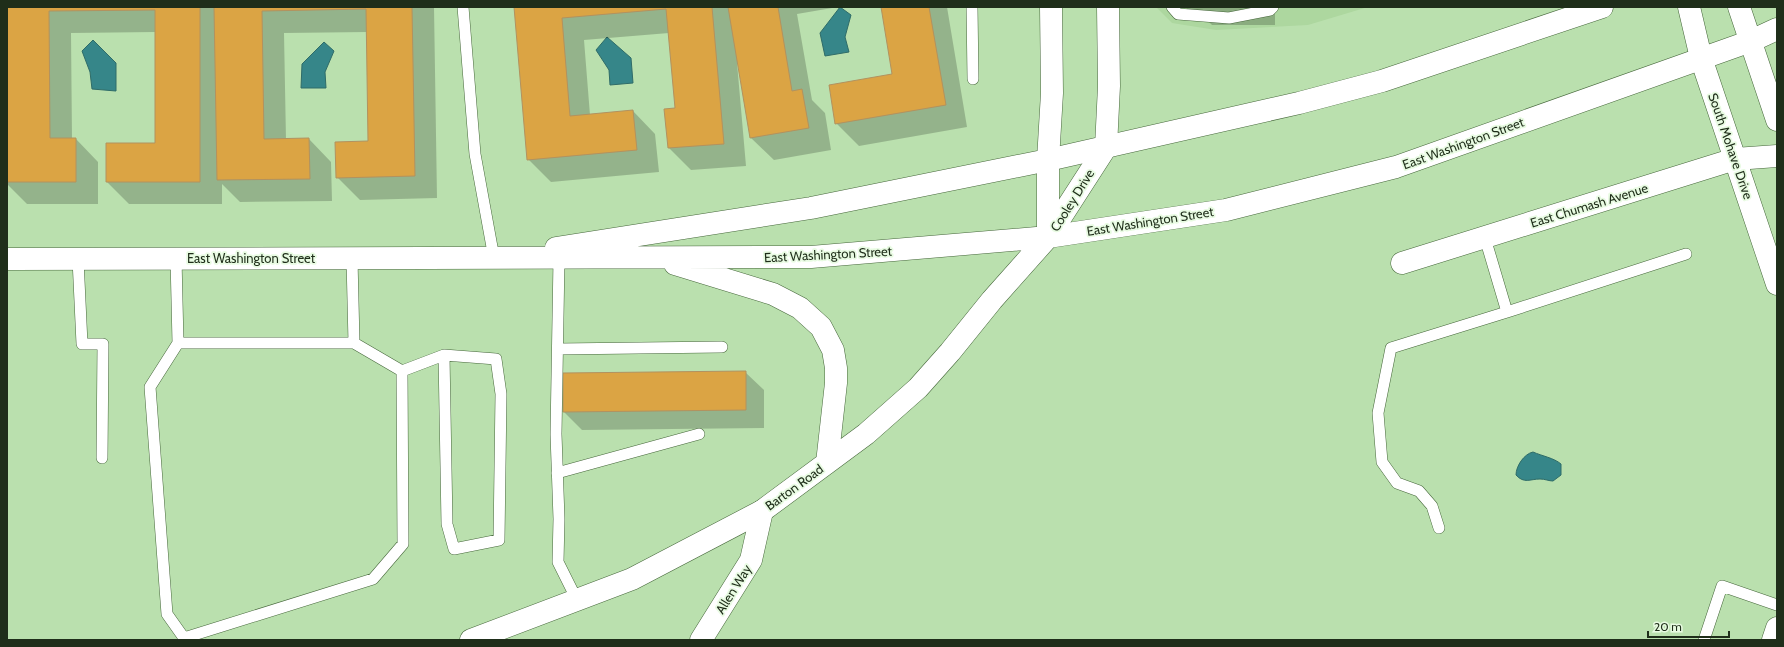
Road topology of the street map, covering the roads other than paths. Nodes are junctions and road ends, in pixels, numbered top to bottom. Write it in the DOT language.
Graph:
graph roads {
  1 [pos="463,7"];
  2 [pos="972,7"];
  3 [pos="1051,7"];
  4 [pos="1108,7"];
  5 [pos="1172,7"];
  6 [pos="1273,7"];
  7 [pos="1602,7"];
  8 [pos="1689,7"];
  9 [pos="1738,7"];
  10 [pos="1777,29"];
  11 [pos="1751,41"];
  12 [pos="1701,58"];
  13 [pos="973,79"];
  14 [pos="1777,120"];
  15 [pos="1106,147"];
  16 [pos="1777,156"];
  17 [pos="1735,159"];
  18 [pos="1048,160"];
  19 [pos="1048,237"];
  20 [pos="1485,238"];
  21 [pos="1686,254"];
  22 [pos="176,258"];
  23 [pos="352,258"];
  24 [pos="494,258"];
  25 [pos="654,258"];
  26 [pos="7,259"];
  27 [pos="78,259"];
  28 [pos="559,259"];
  29 [pos="1402,264"];
  30 [pos="1777,284"];
  31 [pos="1507,312"];
  32 [pos="178,343"];
  33 [pos="354,343"];
  34 [pos="722,347"];
  35 [pos="558,349"];
  36 [pos="444,355"];
  37 [pos="402,371"];
  38 [pos="699,434"];
  39 [pos="102,458"];
  40 [pos="827,463"];
  41 [pos="557,473"];
  42 [pos="762,511"];
  43 [pos="1439,528"];
  44 [pos="577,600"];
  45 [pos="1777,605"];
  46 [pos="1777,628"];
  47 [pos="471,640"];
  48 [pos="701,640"];
  49 [pos="1704,640"];
  50 [pos="1773,640"];
  1 -- 24 [label="lane"];
  2 -- 13 [label="lane"];
  3 -- 18 [label="main road, Cooley Drive"];
  4 -- 15 [label="main road, Cooley Drive"];
  5 -- 6 [label="lane"];
  7 -- 15 [label="main road, East Washington Street"];
  8 -- 12 [label="main road, South Mohave Drive"];
  9 -- 11 [label="main road"];
  10 -- 11 [label="main road, East Washington Street"];
  11 -- 12 [label="main road, East Washington Street"];
  11 -- 14 [label="main road"];
  12 -- 17 [label="main road, South Mohave Drive"];
  12 -- 19 [label="main road, East Washington Street"];
  15 -- 18 [label="main road, East Washington Street"];
  15 -- 19 [label="main road, Cooley Drive"];
  16 -- 17 [label="main road, East Chumash Avenue"];
  17 -- 20 [label="main road, East Chumash Avenue"];
  17 -- 30 [label="main road, South Mohave Drive"];
  18 -- 19 [label="main road, Cooley Drive"];
  18 -- 24 [label="main road, East Washington Street"];
  19 -- 25 [label="main road, East Washington Street"];
  19 -- 40 [label="main road, Barton Road"];
  20 -- 29 [label="main road, East Chumash Avenue"];
  20 -- 31 [label="lane"];
  21 -- 31 [label="lane"];
  22 -- 23 [label="main road, East Washington Street"];
  22 -- 27 [label="main road, East Washington Street"];
  22 -- 32 [label="lane"];
  23 -- 24 [label="main road, East Washington Street"];
  23 -- 33 [label="lane"];
  24 -- 28 [label="main road, East Washington Street"];
  25 -- 28 [label="main road, East Washington Street"];
  25 -- 40 [label="main road"];
  26 -- 27 [label="main road, East Washington Street"];
  27 -- 39 [label="lane"];
  28 -- 35 [label="lane"];
  31 -- 43 [label="lane"];
  32 -- 33 [label="lane"];
  32 -- 37 [label="lane"];
  33 -- 37 [label="lane"];
  34 -- 35 [label="lane"];
  35 -- 41 [label="lane"];
  36 -- 36 [label="lane"];
  36 -- 37 [label="lane"];
  38 -- 41 [label="lane"];
  40 -- 42 [label="main road, Barton Road"];
  41 -- 44 [label="lane"];
  42 -- 44 [label="main road, Barton Road"];
  42 -- 48 [label="main road, Allen Way"];
  44 -- 47 [label="main road, Barton Road"];
  45 -- 49 [label="lane"];
  46 -- 50 [label="main road"];
}
